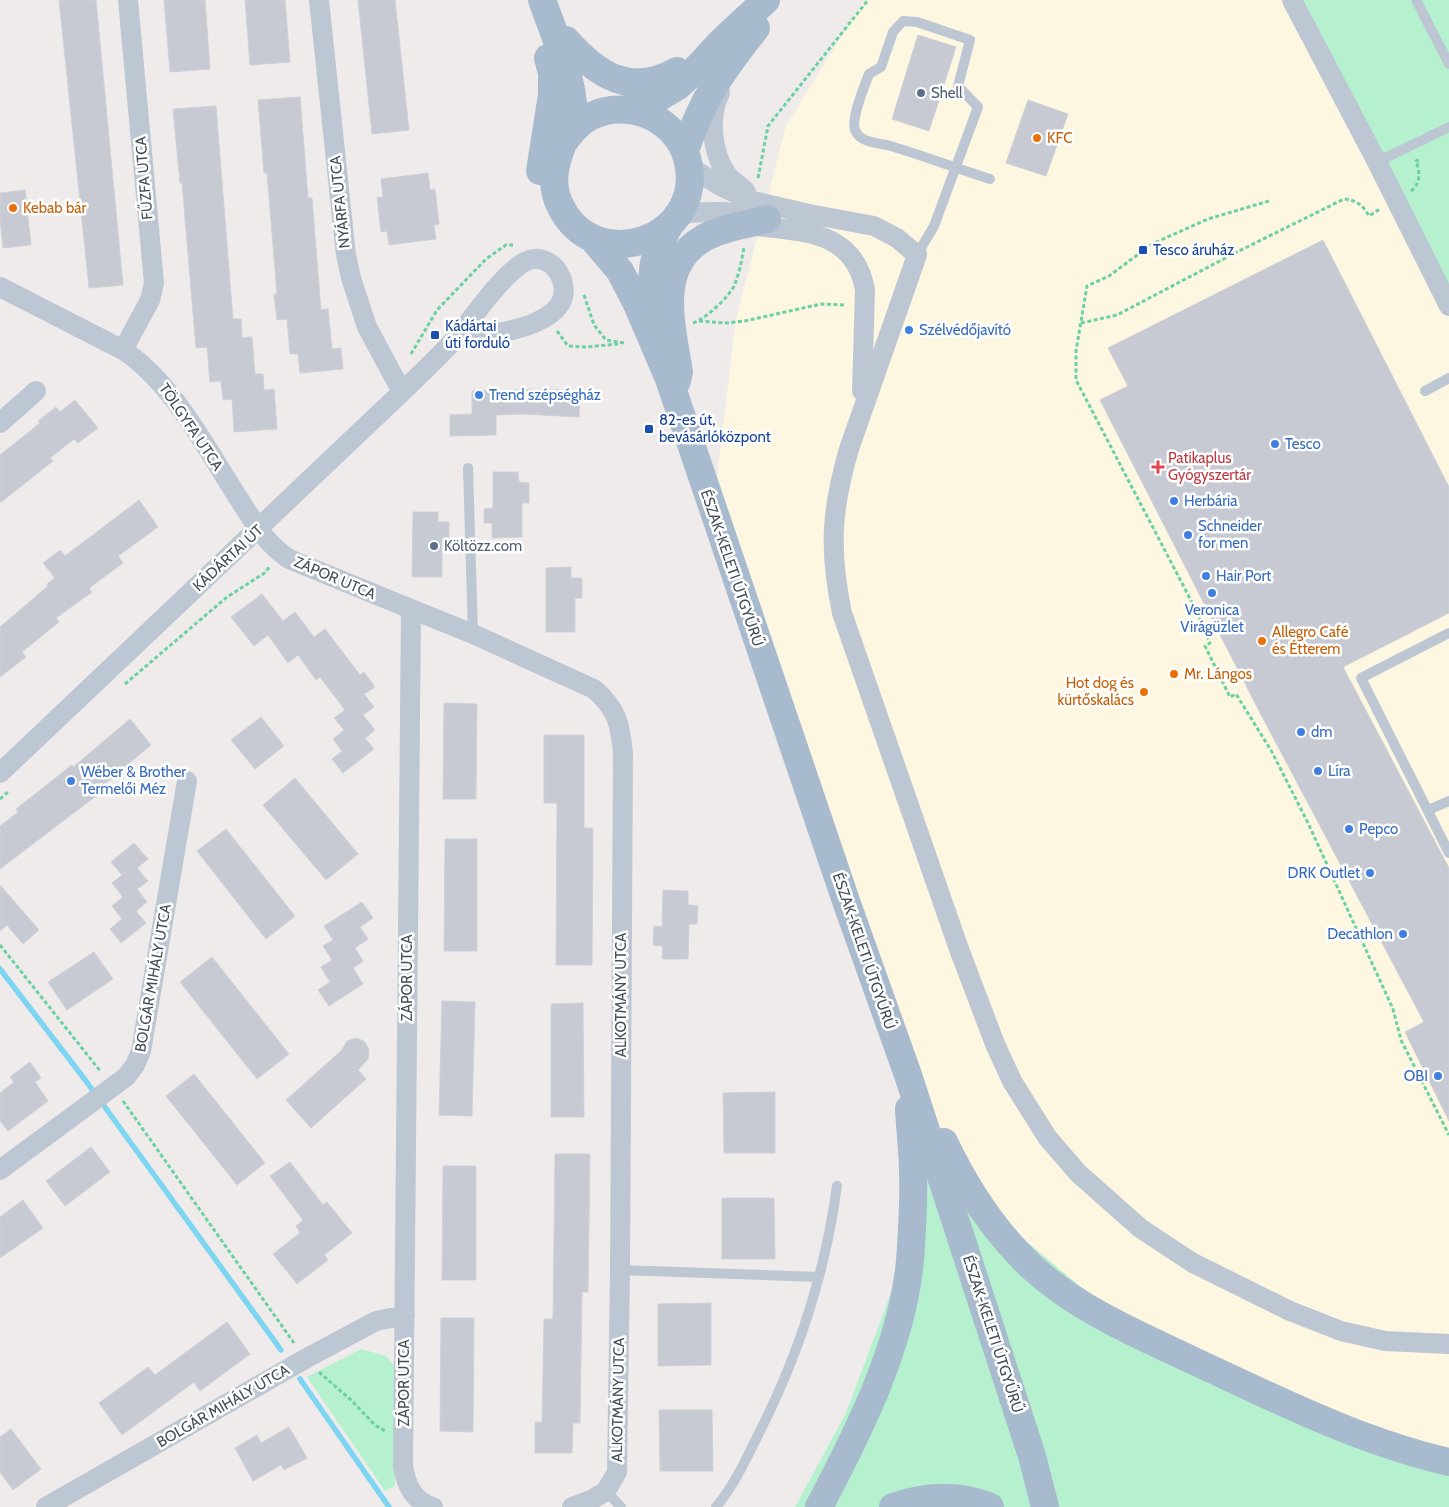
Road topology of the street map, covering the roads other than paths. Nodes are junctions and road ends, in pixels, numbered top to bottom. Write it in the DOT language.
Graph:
graph roads {
  1 [pos="128,0"];
  2 [pos="319,0"];
  3 [pos="529,0"];
  4 [pos="542,0"];
  5 [pos="552,0"];
  6 [pos="766,0"];
  7 [pos="779,0"];
  8 [pos="1292,0"];
  9 [pos="1416,0"];
  10 [pos="566,40"];
  11 [pos="723,54"];
  12 [pos="1449,64"];
  13 [pos="619,109"];
  14 [pos="1449,127"];
  15 [pos="563,143"];
  16 [pos="687,159"];
  17 [pos="1377,162"];
  18 [pos="956,168"];
  19 [pos="990,179"];
  20 [pos="756,215"];
  21 [pos="674,220"];
  22 [pos="592,238"];
  23 [pos="917,255"];
  24 [pos="0,287"];
  25 [pos="1449,306"];
  26 [pos="453,341"];
  27 [pos="123,350"];
  28 [pos="1449,378"];
  29 [pos="36,391"];
  30 [pos="1425,391"];
  31 [pos="402,392"];
  32 [pos="674,397"];
  33 [pos="861,414"];
  34 [pos="0,423"];
  35 [pos="468,468"];
  36 [pos="258,529"];
  37 [pos="411,610"];
  38 [pos="1449,633"];
  39 [pos="473,634"];
  40 [pos="7,780"];
  41 [pos="187,781"];
  42 [pos="1449,800"];
  43 [pos="1428,810"];
  44 [pos="1449,853"];
  45 [pos="908,1075"];
  46 [pos="0,1170"];
  47 [pos="837,1186"];
  48 [pos="620,1270"];
  49 [pos="819,1277"];
  50 [pos="405,1315"];
  51 [pos="1449,1344"];
  52 [pos="1449,1462"];
  53 [pos="600,1495"];
  54 [pos="46,1507"];
  55 [pos="433,1507"];
  56 [pos="572,1507"];
  57 [pos="621,1507"];
  58 [pos="716,1507"];
  59 [pos="819,1507"];
  60 [pos="893,1507"];
  61 [pos="990,1507"];
  62 [pos="1045,1507"];
  1 -- 27 [label="street, FŰZFA UTCA"];
  2 -- 31 [label="street, NYÁRFA UTCA"];
  3 -- 32 [label="main road"];
  4 -- 15 [label="main road"];
  5 -- 10 [label="main road"];
  6 -- 11 [label="main road"];
  7 -- 11 [label="main road"];
  8 -- 17 [label="street"];
  9 -- 12 [label="lane"];
  10 -- 11 [label="main road"];
  10 -- 13 [label="main road"];
  11 -- 13 [label="main road"];
  11 -- 16 [label="main road"];
  11 -- 20 [label="street"];
  13 -- 15 [label="main road"];
  13 -- 16 [label="main road"];
  14 -- 17 [label="lane"];
  15 -- 22 [label="main road"];
  16 -- 20 [label="street"];
  16 -- 21 [label="main road"];
  17 -- 25 [label="street"];
  18 -- 18 [label="lane"];
  18 -- 19 [label="lane"];
  18 -- 23 [label="lane"];
  20 -- 21 [label="street"];
  20 -- 23 [label="street"];
  20 -- 32 [label="main road"];
  20 -- 33 [label="street"];
  21 -- 22 [label="main road"];
  21 -- 32 [label="main road"];
  22 -- 32 [label="main road"];
  23 -- 33 [label="street"];
  24 -- 27 [label="street, TÖLGYFA UTCA"];
  26 -- 26 [label="street, KÁDÁRTAI ÚT"];
  26 -- 31 [label="street, KÁDÁRTAI ÚT"];
  27 -- 36 [label="street, TÖLGYFA UTCA"];
  28 -- 30 [label="lane"];
  29 -- 34 [label="street"];
  31 -- 36 [label="street, KÁDÁRTAI ÚT"];
  32 -- 45 [label="main road, ÉSZAK-KELETI ÚTGYŰRŰ"];
  33 -- 51 [label="street"];
  35 -- 39 [label="lane"];
  36 -- 37 [label="street, ZÁPOR UTCA"];
  36 -- 40 [label="street, KÁDÁRTAI ÚT"];
  37 -- 39 [label="street, ALKOTMÁNY UTCA"];
  37 -- 50 [label="street, ZÁPOR UTCA"];
  38 -- 43 [label="lane"];
  39 -- 48 [label="street, ALKOTMÁNY UTCA"];
  41 -- 46 [label="street, BOLGÁR MIHÁLY UTCA"];
  42 -- 43 [label="lane"];
  43 -- 44 [label="lane"];
  45 -- 52 [label="main road"];
  45 -- 59 [label="main road"];
  45 -- 62 [label="main road, ÉSZAK-KELETI ÚTGYŰRŰ"];
  47 -- 49 [label="lane"];
  48 -- 49 [label="lane"];
  48 -- 53 [label="street, ALKOTMÁNY UTCA"];
  49 -- 58 [label="lane"];
  50 -- 54 [label="street, BOLGÁR MIHÁLY UTCA"];
  50 -- 55 [label="street, ZÁPOR UTCA"];
  53 -- 56 [label="street"];
  53 -- 57 [label="lane"];
  60 -- 61 [label="main road"];
}
